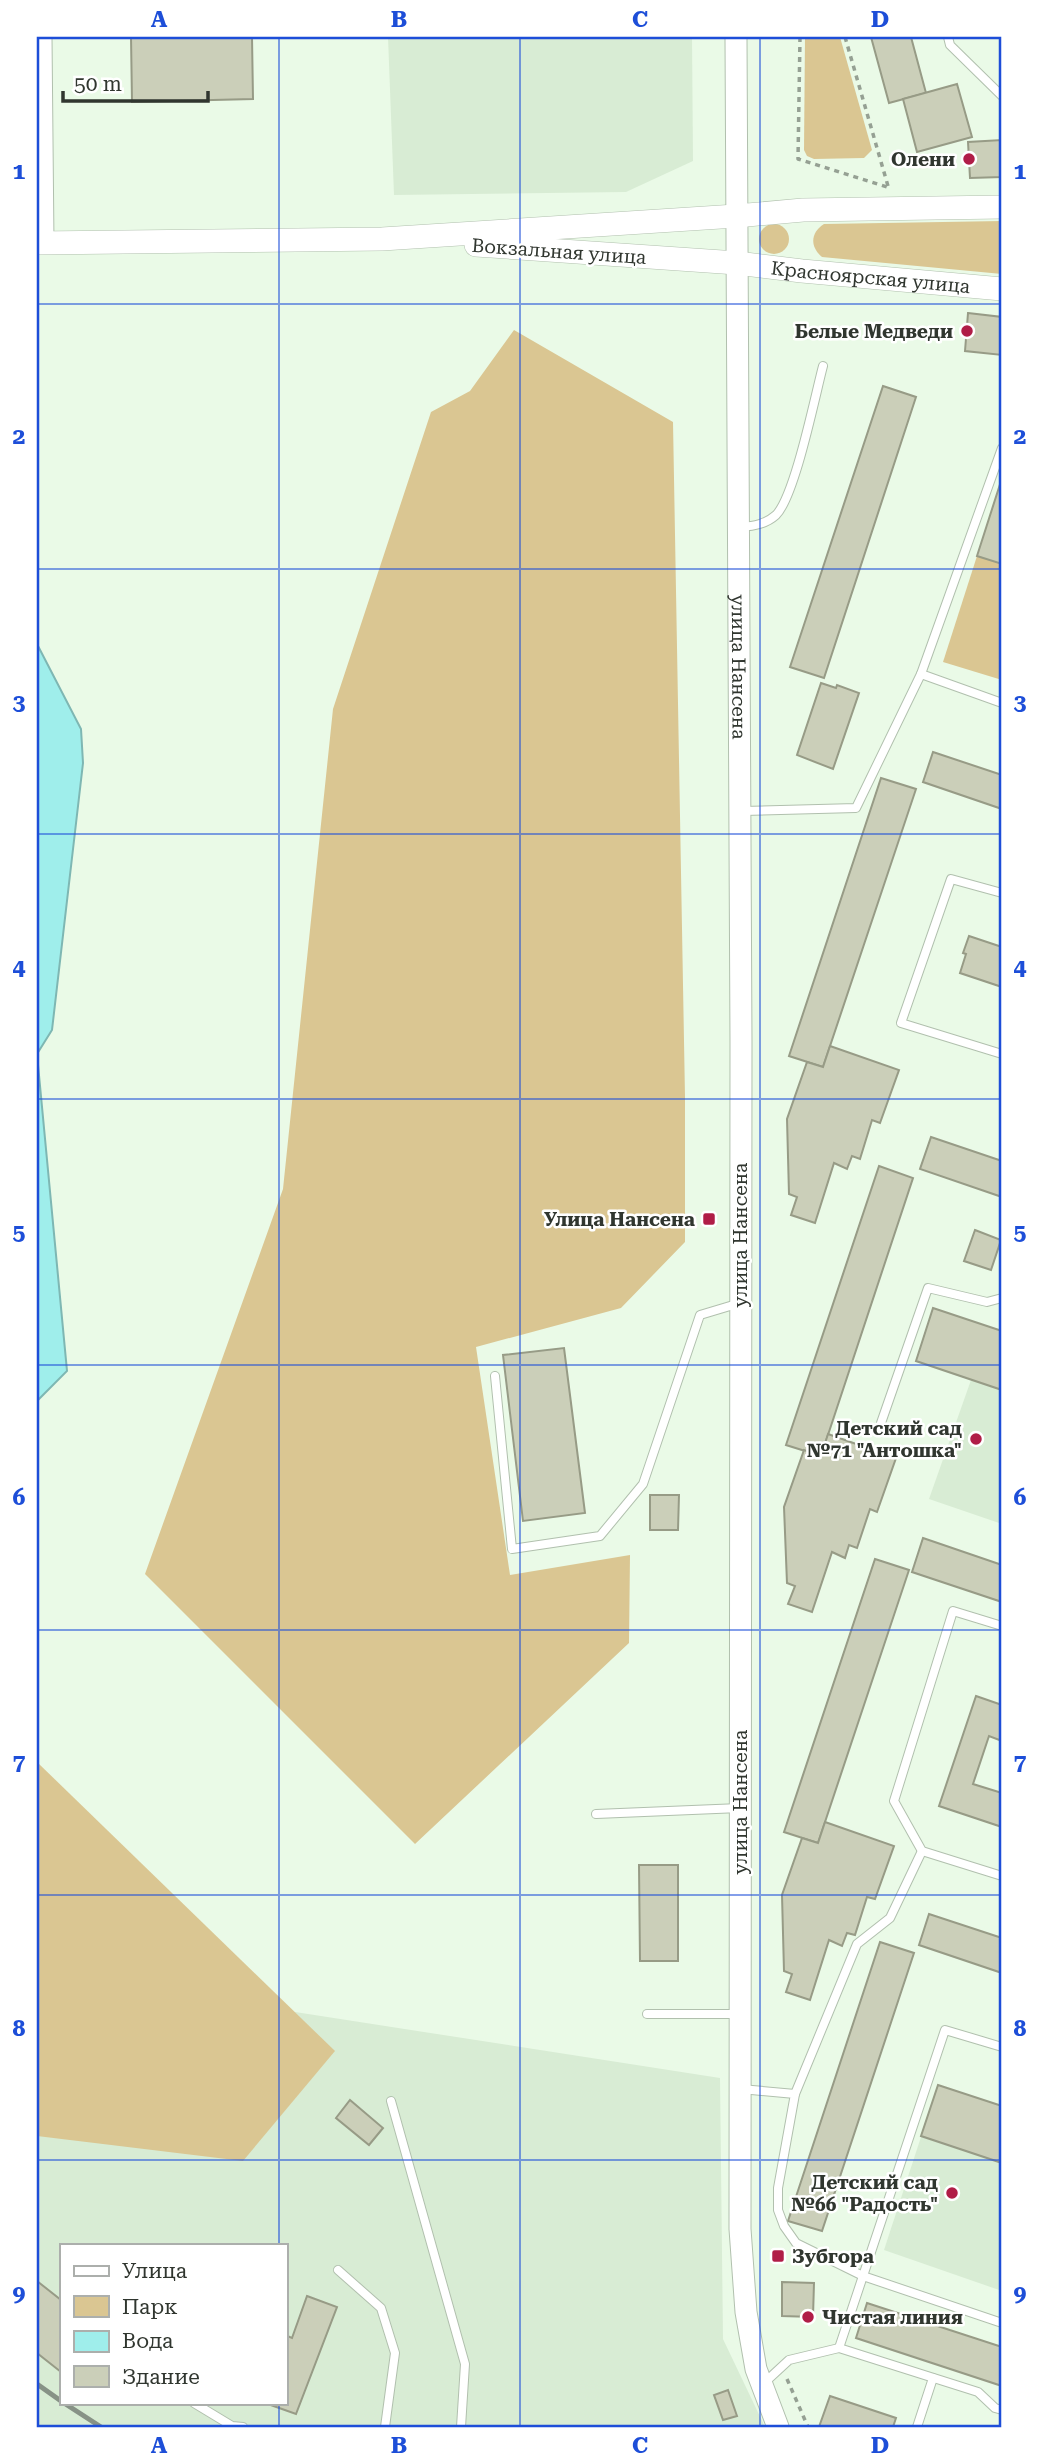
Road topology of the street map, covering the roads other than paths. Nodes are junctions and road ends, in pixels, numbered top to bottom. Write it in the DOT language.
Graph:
graph roads {
  1 [pos="41,37"];
  2 [pos="736,37"];
  3 [pos="948,37"];
  4 [pos="1002,96"];
  5 [pos="1002,207"];
  6 [pos="736,216"];
  7 [pos="382,239"];
  8 [pos="40,243"];
  9 [pos="737,262"];
  10 [pos="1002,289"];
  11 [pos="823,366"];
  12 [pos="1002,448"];
  13 [pos="738,528"];
  14 [pos="921,674"];
  15 [pos="1002,703"];
  16 [pos="739,811"];
  17 [pos="1002,893"];
  18 [pos="1002,1054"];
  19 [pos="1002,1298"];
  20 [pos="740,1303"];
  21 [pos="495,1376"];
  22 [pos="881,1423"];
  23 [pos="1002,1626"];
  24 [pos="740,1808"];
  25 [pos="596,1814"];
  26 [pos="922,1851"];
  27 [pos="1002,1876"];
  28 [pos="647,2014"];
  29 [pos="740,2014"];
  30 [pos="1002,2047"];
  31 [pos="740,2088"];
  32 [pos="795,2094"];
  33 [pos="391,2101"];
  34 [pos="338,2270"];
  35 [pos="863,2276"];
  36 [pos="1002,2323"];
  37 [pos="839,2348"];
  38 [pos="933,2378"];
  39 [pos="761,2386"];
  40 [pos="196,2404"];
  41 [pos="1002,2410"];
  42 [pos="243,2427"];
  43 [pos="384,2427"];
  44 [pos="461,2427"];
  45 [pos="778,2427"];
  46 [pos="917,2427"];
  1 -- 8 [label="street"];
  2 -- 6 [label="street, улица Нансена"];
  3 -- 4 [label="lane"];
  5 -- 6 [label="main road"];
  6 -- 7 [label="main road, Вокзальная улица"];
  6 -- 9 [label="street, улица Нансена"];
  7 -- 8 [label="main road, Вокзальная улица"];
  7 -- 9 [label="main road, Вокзальная улица"];
  9 -- 10 [label="main road, Красноярская улица"];
  9 -- 13 [label="street, улица Нансена"];
  11 -- 13 [label="lane"];
  12 -- 14 [label="lane"];
  13 -- 16 [label="street, улица Нансена"];
  14 -- 15 [label="lane"];
  14 -- 16 [label="lane"];
  16 -- 20 [label="street, улица Нансена"];
  17 -- 18 [label="lane"];
  19 -- 22 [label="lane"];
  20 -- 21 [label="lane"];
  20 -- 24 [label="street, улица Нансена"];
  23 -- 26 [label="lane"];
  24 -- 25 [label="lane"];
  24 -- 29 [label="street, улица Нансена"];
  26 -- 27 [label="lane"];
  26 -- 32 [label="lane"];
  28 -- 29 [label="lane"];
  29 -- 31 [label="street, улица Нансена"];
  30 -- 35 [label="lane"];
  31 -- 32 [label="lane"];
  31 -- 39 [label="street, улица Нансена"];
  32 -- 35 [label="lane"];
  33 -- 44 [label="lane"];
  34 -- 43 [label="lane"];
  35 -- 36 [label="lane"];
  35 -- 37 [label="lane"];
  37 -- 38 [label="lane"];
  37 -- 39 [label="lane"];
  38 -- 41 [label="lane"];
  38 -- 46 [label="lane"];
  39 -- 45 [label="street, улица Нансена"];
  40 -- 42 [label="lane"];
}
